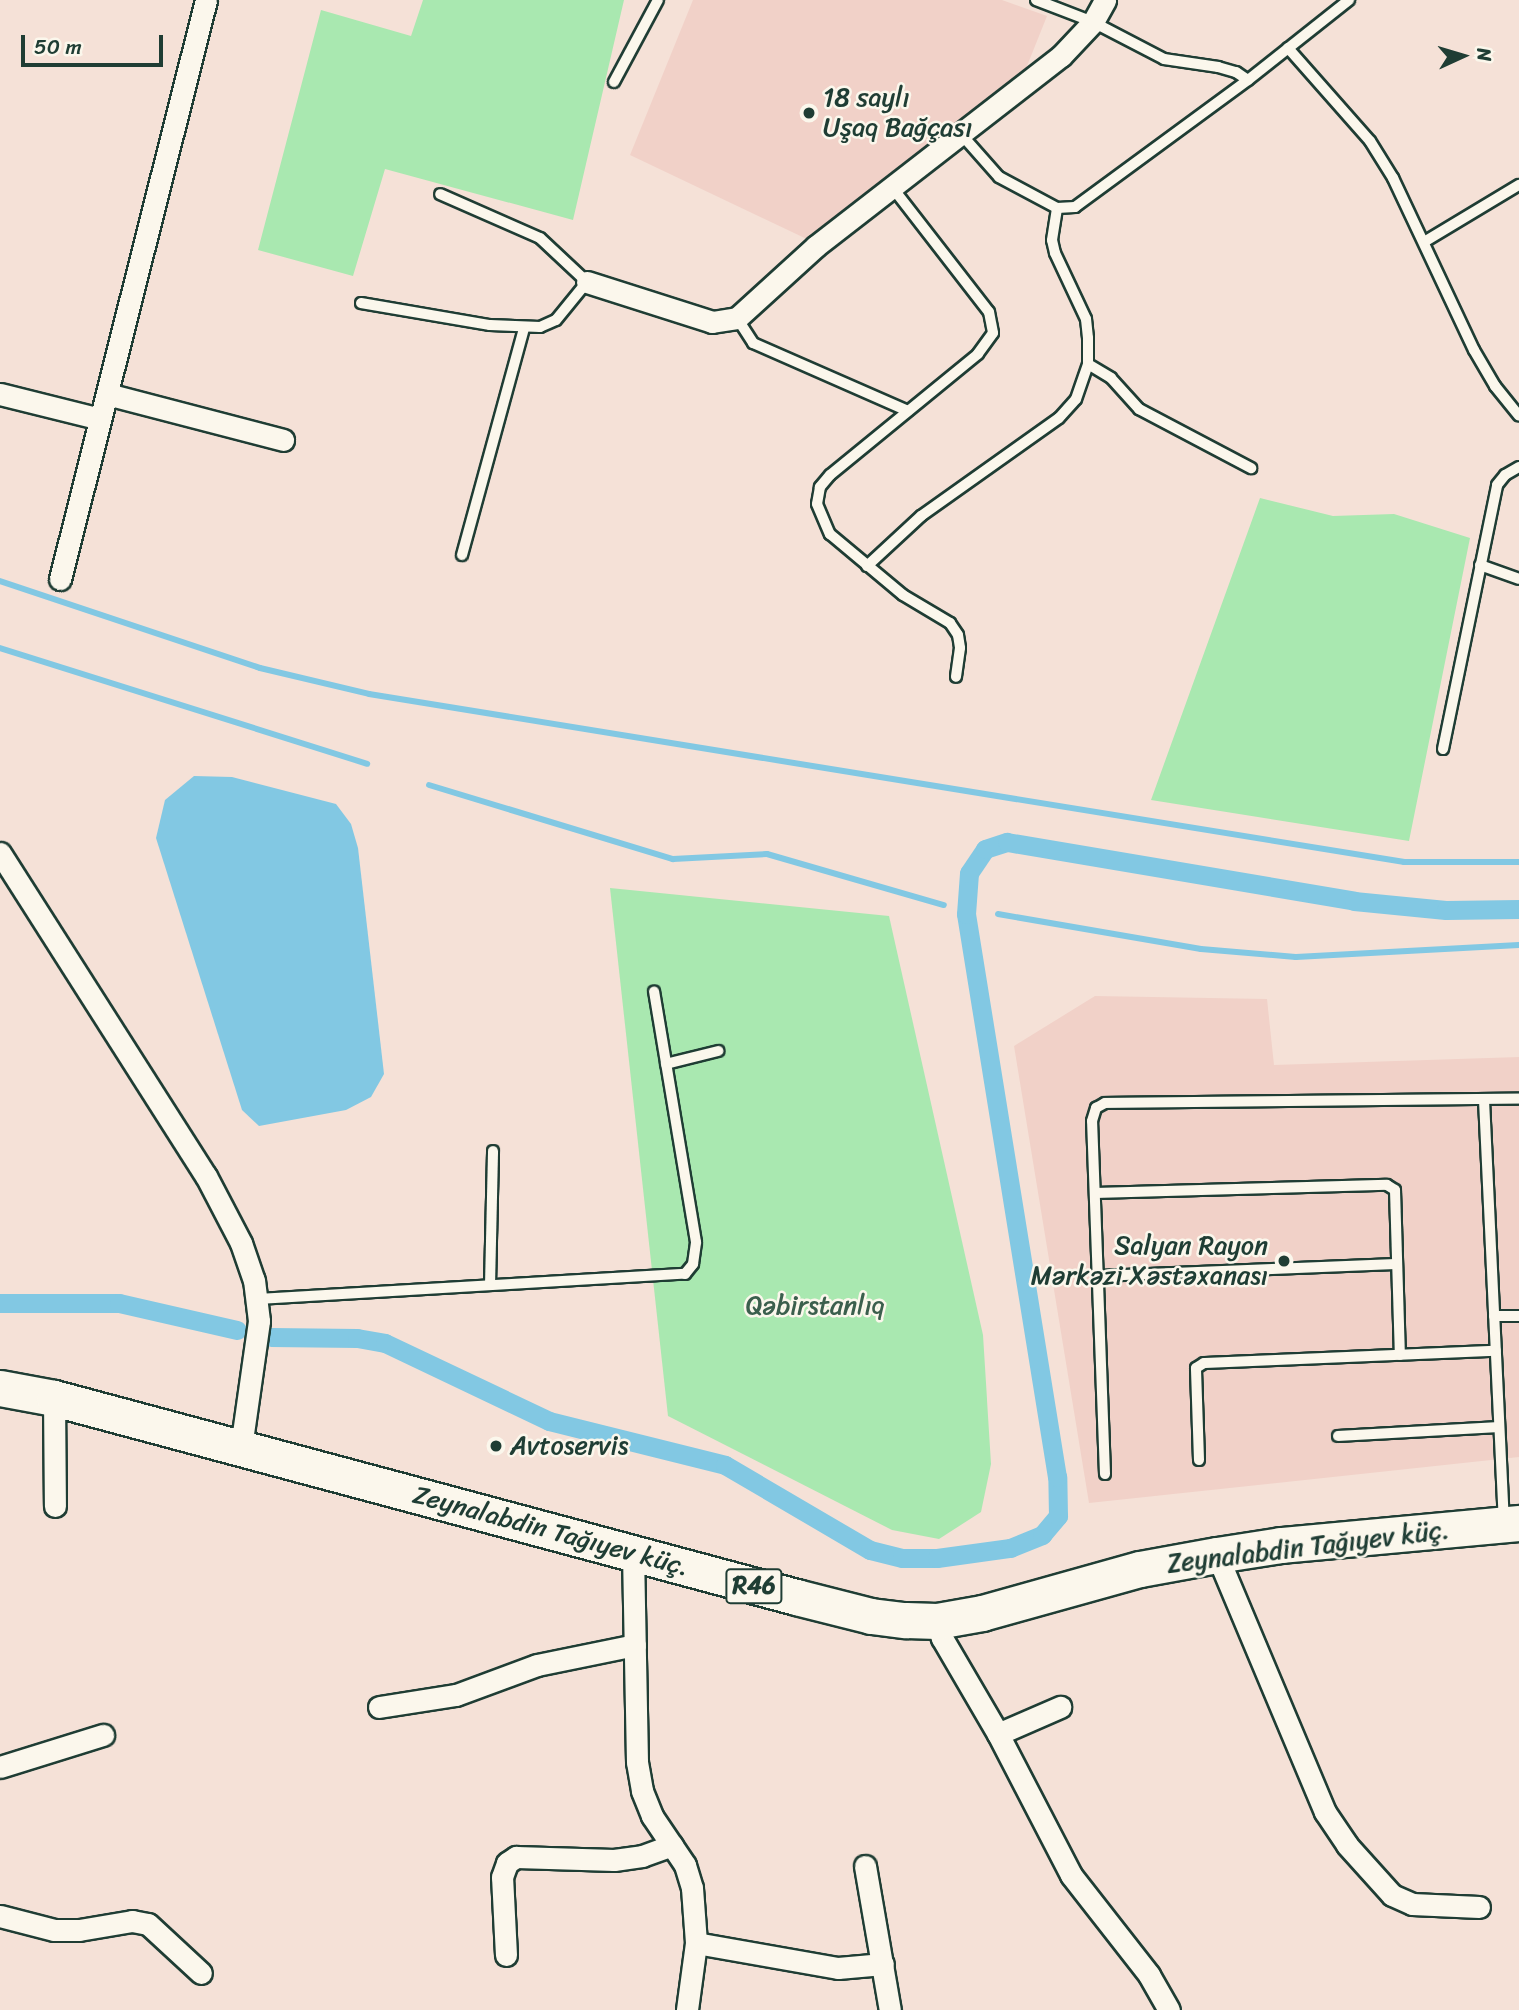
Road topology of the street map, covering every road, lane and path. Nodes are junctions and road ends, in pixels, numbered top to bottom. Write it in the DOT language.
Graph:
graph roads {
  1 [pos="206,0"];
  2 [pos="658,0"];
  3 [pos="1036,0"];
  4 [pos="1105,0"];
  5 [pos="1349,0"];
  6 [pos="1093,22"];
  7 [pos="1287,48"];
  8 [pos="1248,80"];
  9 [pos="614,82"];
  10 [pos="961,134"];
  11 [pos="1519,185"];
  12 [pos="892,187"];
  13 [pos="440,194"];
  14 [pos="1057,208"];
  15 [pos="1424,242"];
  16 [pos="587,282"];
  17 [pos="361,303"];
  18 [pos="737,318"];
  19 [pos="524,329"];
  20 [pos="1088,364"];
  21 [pos="0,394"];
  22 [pos="107,394"];
  23 [pos="1519,395"];
  24 [pos="1508,402"];
  25 [pos="908,411"];
  26 [pos="1519,416"];
  27 [pos="100,419"];
  28 [pos="283,440"];
  29 [pos="1519,467"];
  30 [pos="1251,468"];
  31 [pos="462,555"];
  32 [pos="1480,565"];
  33 [pos="867,566"];
  34 [pos="60,579"];
  35 [pos="1519,579"];
  36 [pos="956,677"];
  37 [pos="1443,749"];
  38 [pos="0,853"];
  39 [pos="654,992"];
  40 [pos="718,1051"];
  41 [pos="666,1064"];
  42 [pos="1519,1099"];
  43 [pos="1484,1100"];
  44 [pos="493,1151"];
  45 [pos="1095,1193"];
  46 [pos="1397,1264"];
  47 [pos="1098,1276"];
  48 [pos="490,1285"];
  49 [pos="258,1298"];
  50 [pos="1519,1316"];
  51 [pos="1494,1317"];
  52 [pos="1496,1351"];
  53 [pos="1400,1355"];
  54 [pos="0,1388"];
  55 [pos="54,1398"];
  56 [pos="1499,1427"];
  57 [pos="1338,1436"];
  58 [pos="241,1447"];
  59 [pos="1199,1460"];
  60 [pos="1105,1474"];
  61 [pos="55,1506"];
  62 [pos="1512,1523"];
  63 [pos="633,1553"];
  64 [pos="1217,1555"];
  65 [pos="937,1621"];
  66 [pos="635,1646"];
  67 [pos="379,1707"];
  68 [pos="1060,1707"];
  69 [pos="998,1734"];
  70 [pos="103,1735"];
  71 [pos="0,1768"];
  72 [pos="672,1845"];
  73 [pos="866,1866"];
  74 [pos="1479,1907"];
  75 [pos="0,1916"];
  76 [pos="696,1943"];
  77 [pos="506,1955"];
  78 [pos="883,1964"];
  79 [pos="201,1973"];
  80 [pos="687,2010"];
  81 [pos="890,2010"];
  82 [pos="1169,2010"];
  1 -- 22 [label="street"];
  2 -- 9 [label="lane"];
  3 -- 6 [label="lane"];
  4 -- 6 [label="street"];
  5 -- 7 [label="lane"];
  6 -- 8 [label="lane"];
  6 -- 10 [label="street"];
  7 -- 8 [label="lane"];
  7 -- 15 [label="lane"];
  8 -- 14 [label="lane"];
  10 -- 12 [label="street"];
  10 -- 14 [label="lane"];
  11 -- 15 [label="lane"];
  12 -- 18 [label="street"];
  12 -- 25 [label="lane"];
  13 -- 16 [label="lane"];
  14 -- 20 [label="lane"];
  15 -- 24 [label="lane"];
  16 -- 18 [label="street"];
  16 -- 19 [label="lane"];
  17 -- 19 [label="lane"];
  18 -- 25 [label="lane"];
  19 -- 31 [label="lane"];
  20 -- 30 [label="lane"];
  20 -- 33 [label="lane"];
  21 -- 27 [label="street"];
  22 -- 27 [label="street"];
  22 -- 28 [label="street"];
  23 -- 24 [label="lane"];
  24 -- 26 [label="lane"];
  25 -- 33 [label="lane"];
  27 -- 34 [label="street"];
  29 -- 32 [label="lane"];
  32 -- 35 [label="lane"];
  32 -- 37 [label="lane"];
  33 -- 36 [label="lane"];
  38 -- 49 [label="street"];
  39 -- 41 [label="lane"];
  40 -- 41 [label="lane"];
  41 -- 48 [label="lane"];
  42 -- 43 [label="lane"];
  43 -- 45 [label="lane"];
  43 -- 51 [label="lane"];
  44 -- 48 [label="lane"];
  45 -- 46 [label="lane"];
  45 -- 47 [label="lane"];
  46 -- 47 [label="lane"];
  46 -- 53 [label="lane"];
  47 -- 60 [label="lane"];
  48 -- 49 [label="lane"];
  49 -- 58 [label="street"];
  50 -- 51 [label="lane"];
  51 -- 52 [label="lane"];
  52 -- 53 [label="lane"];
  52 -- 56 [label="lane"];
  53 -- 59 [label="lane"];
  54 -- 55 [label="main road, Zeynalabdin Tağıyev küç. / R46"];
  55 -- 58 [label="main road, Zeynalabdin Tağıyev küç. / R46"];
  55 -- 61 [label="street"];
  56 -- 57 [label="lane"];
  56 -- 62 [label="lane"];
  58 -- 63 [label="main road, Zeynalabdin Tağıyev küç. / R46"];
  62 -- 64 [label="main road, Zeynalabdin Tağıyev küç. / R46"];
  63 -- 65 [label="main road, Zeynalabdin Tağıyev küç. / R46"];
  63 -- 66 [label="street"];
  64 -- 65 [label="main road, Zeynalabdin Tağıyev küç. / R46"];
  64 -- 74 [label="street"];
  65 -- 69 [label="street"];
  66 -- 67 [label="street"];
  66 -- 72 [label="street"];
  68 -- 69 [label="street"];
  69 -- 82 [label="street"];
  70 -- 71 [label="street"];
  72 -- 76 [label="street"];
  72 -- 77 [label="street"];
  73 -- 78 [label="street"];
  75 -- 79 [label="street"];
  76 -- 78 [label="street"];
  76 -- 80 [label="street"];
  78 -- 81 [label="street"];
}
